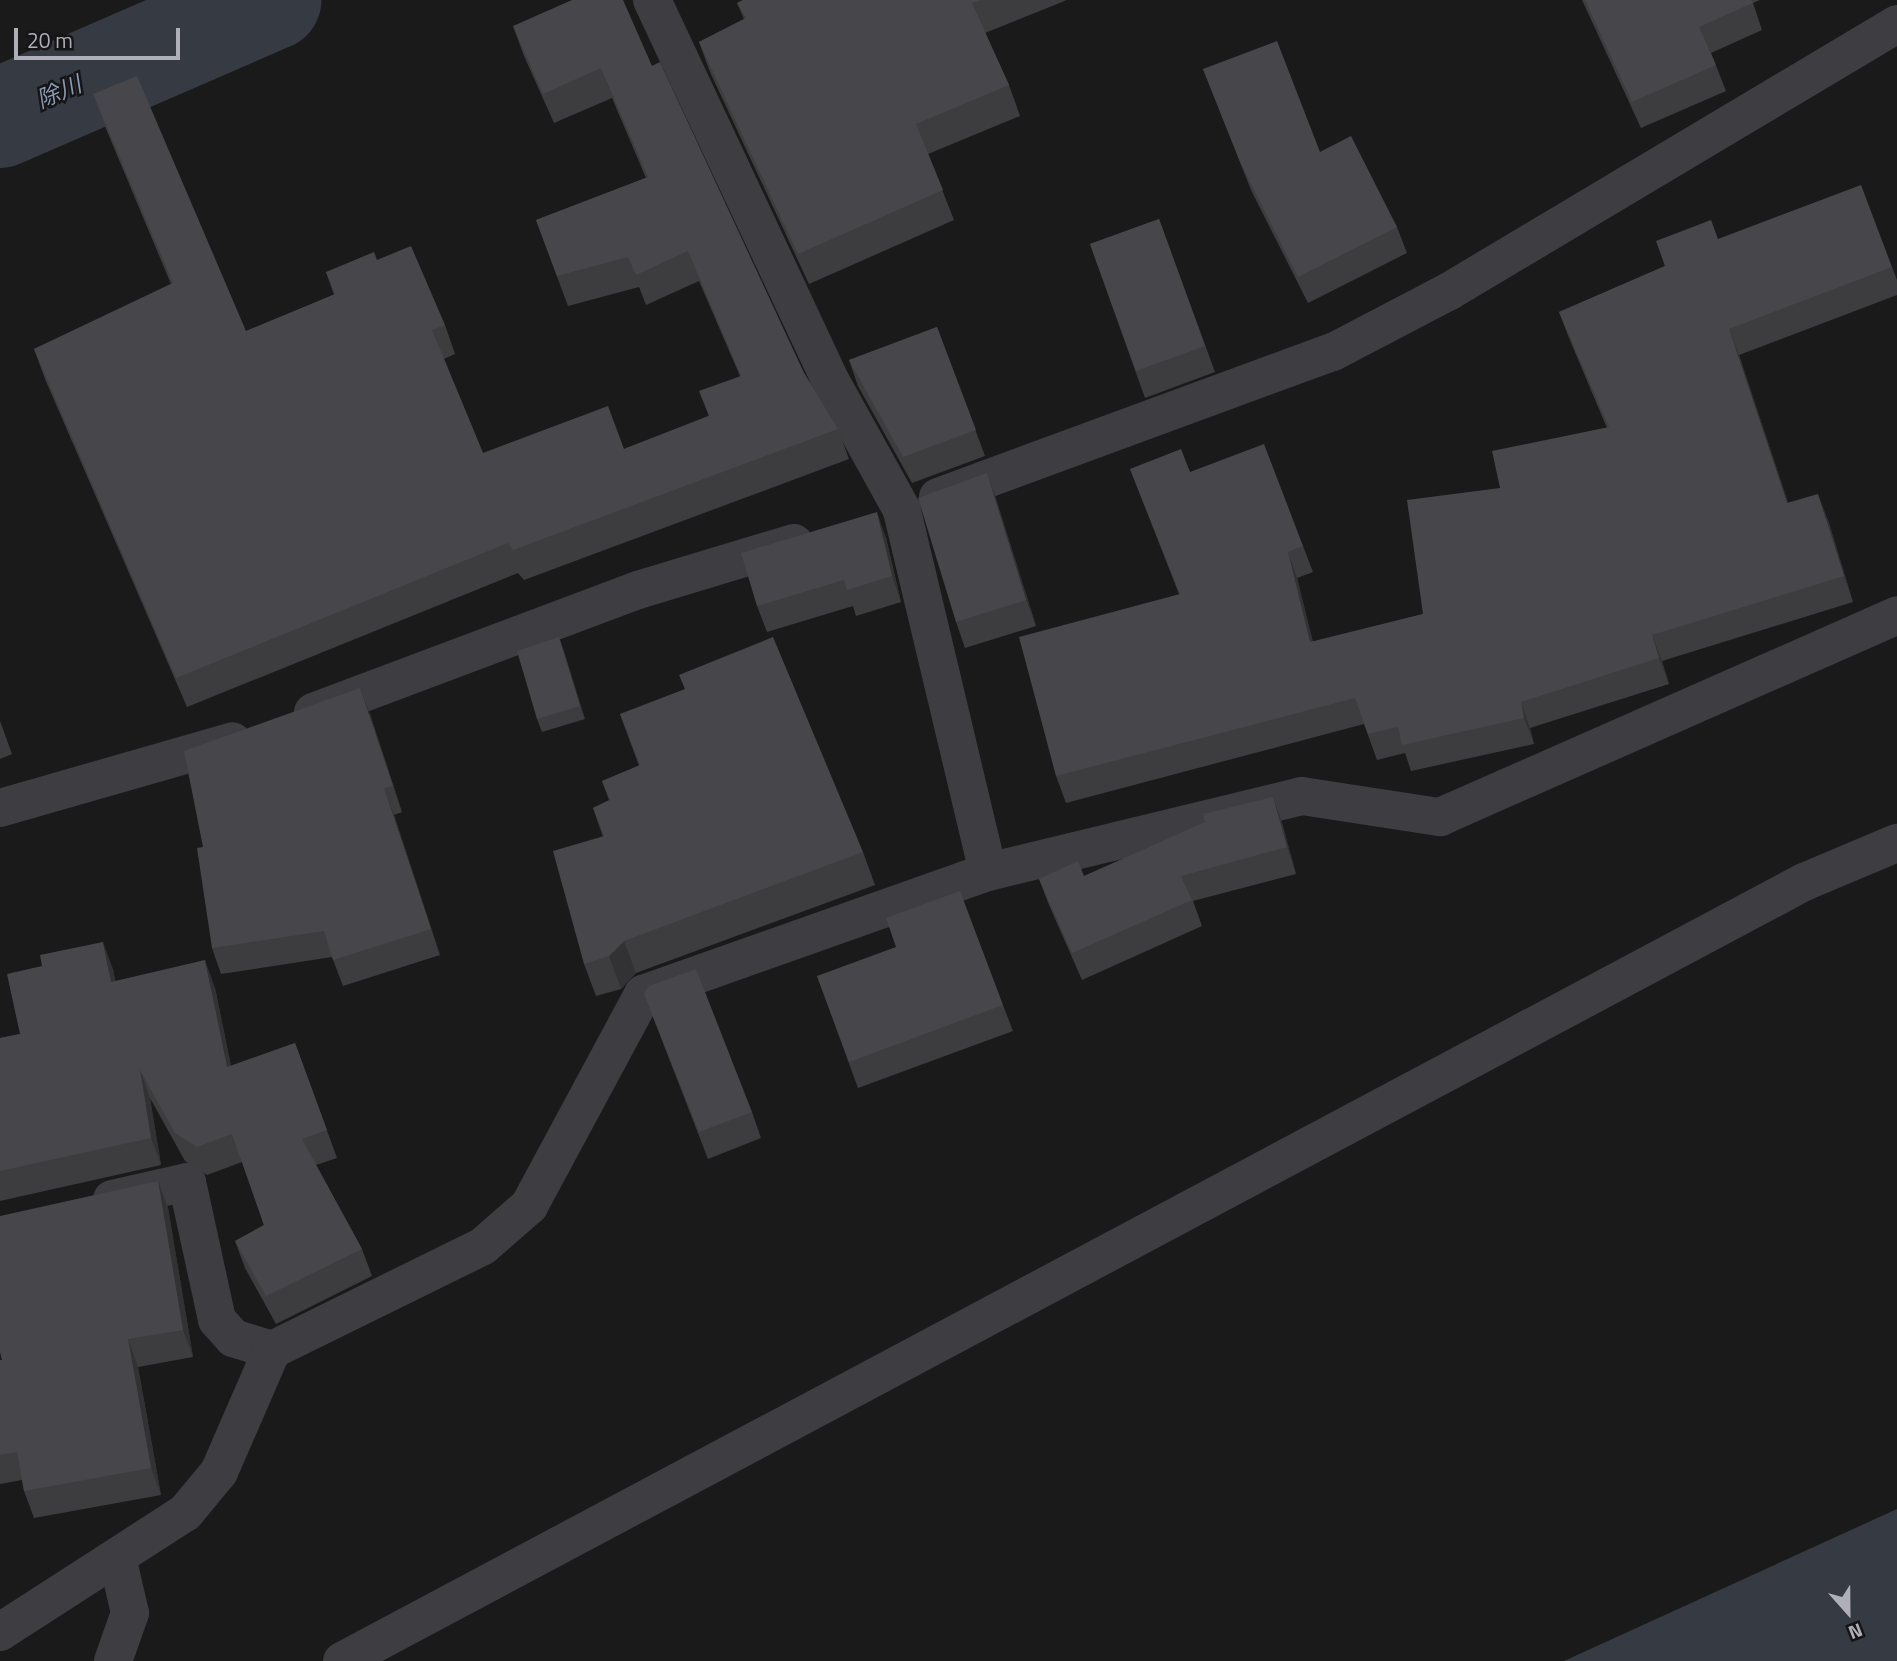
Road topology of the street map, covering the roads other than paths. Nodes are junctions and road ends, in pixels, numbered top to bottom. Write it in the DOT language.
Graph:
graph roads {
  1 [pos="652,0"];
  2 [pos="1897,24"];
  3 [pos="902,510"];
  4 [pos="1897,615"];
  5 [pos="0,808"];
  6 [pos="1897,843"];
  7 [pos="988,872"];
  8 [pos="80,1205"];
  9 [pos="272,1350"];
  10 [pos="117,1557"];
  11 [pos="0,1632"];
  12 [pos="113,1661"];
  13 [pos="342,1661"];
  1 -- 3 [label="street"];
  2 -- 3 [label="street"];
  3 -- 5 [label="street"];
  3 -- 7 [label="street"];
  4 -- 7 [label="street"];
  6 -- 13 [label="street"];
  7 -- 9 [label="street"];
  8 -- 9 [label="street"];
  9 -- 10 [label="street"];
  10 -- 11 [label="street"];
  10 -- 12 [label="street"];
}
